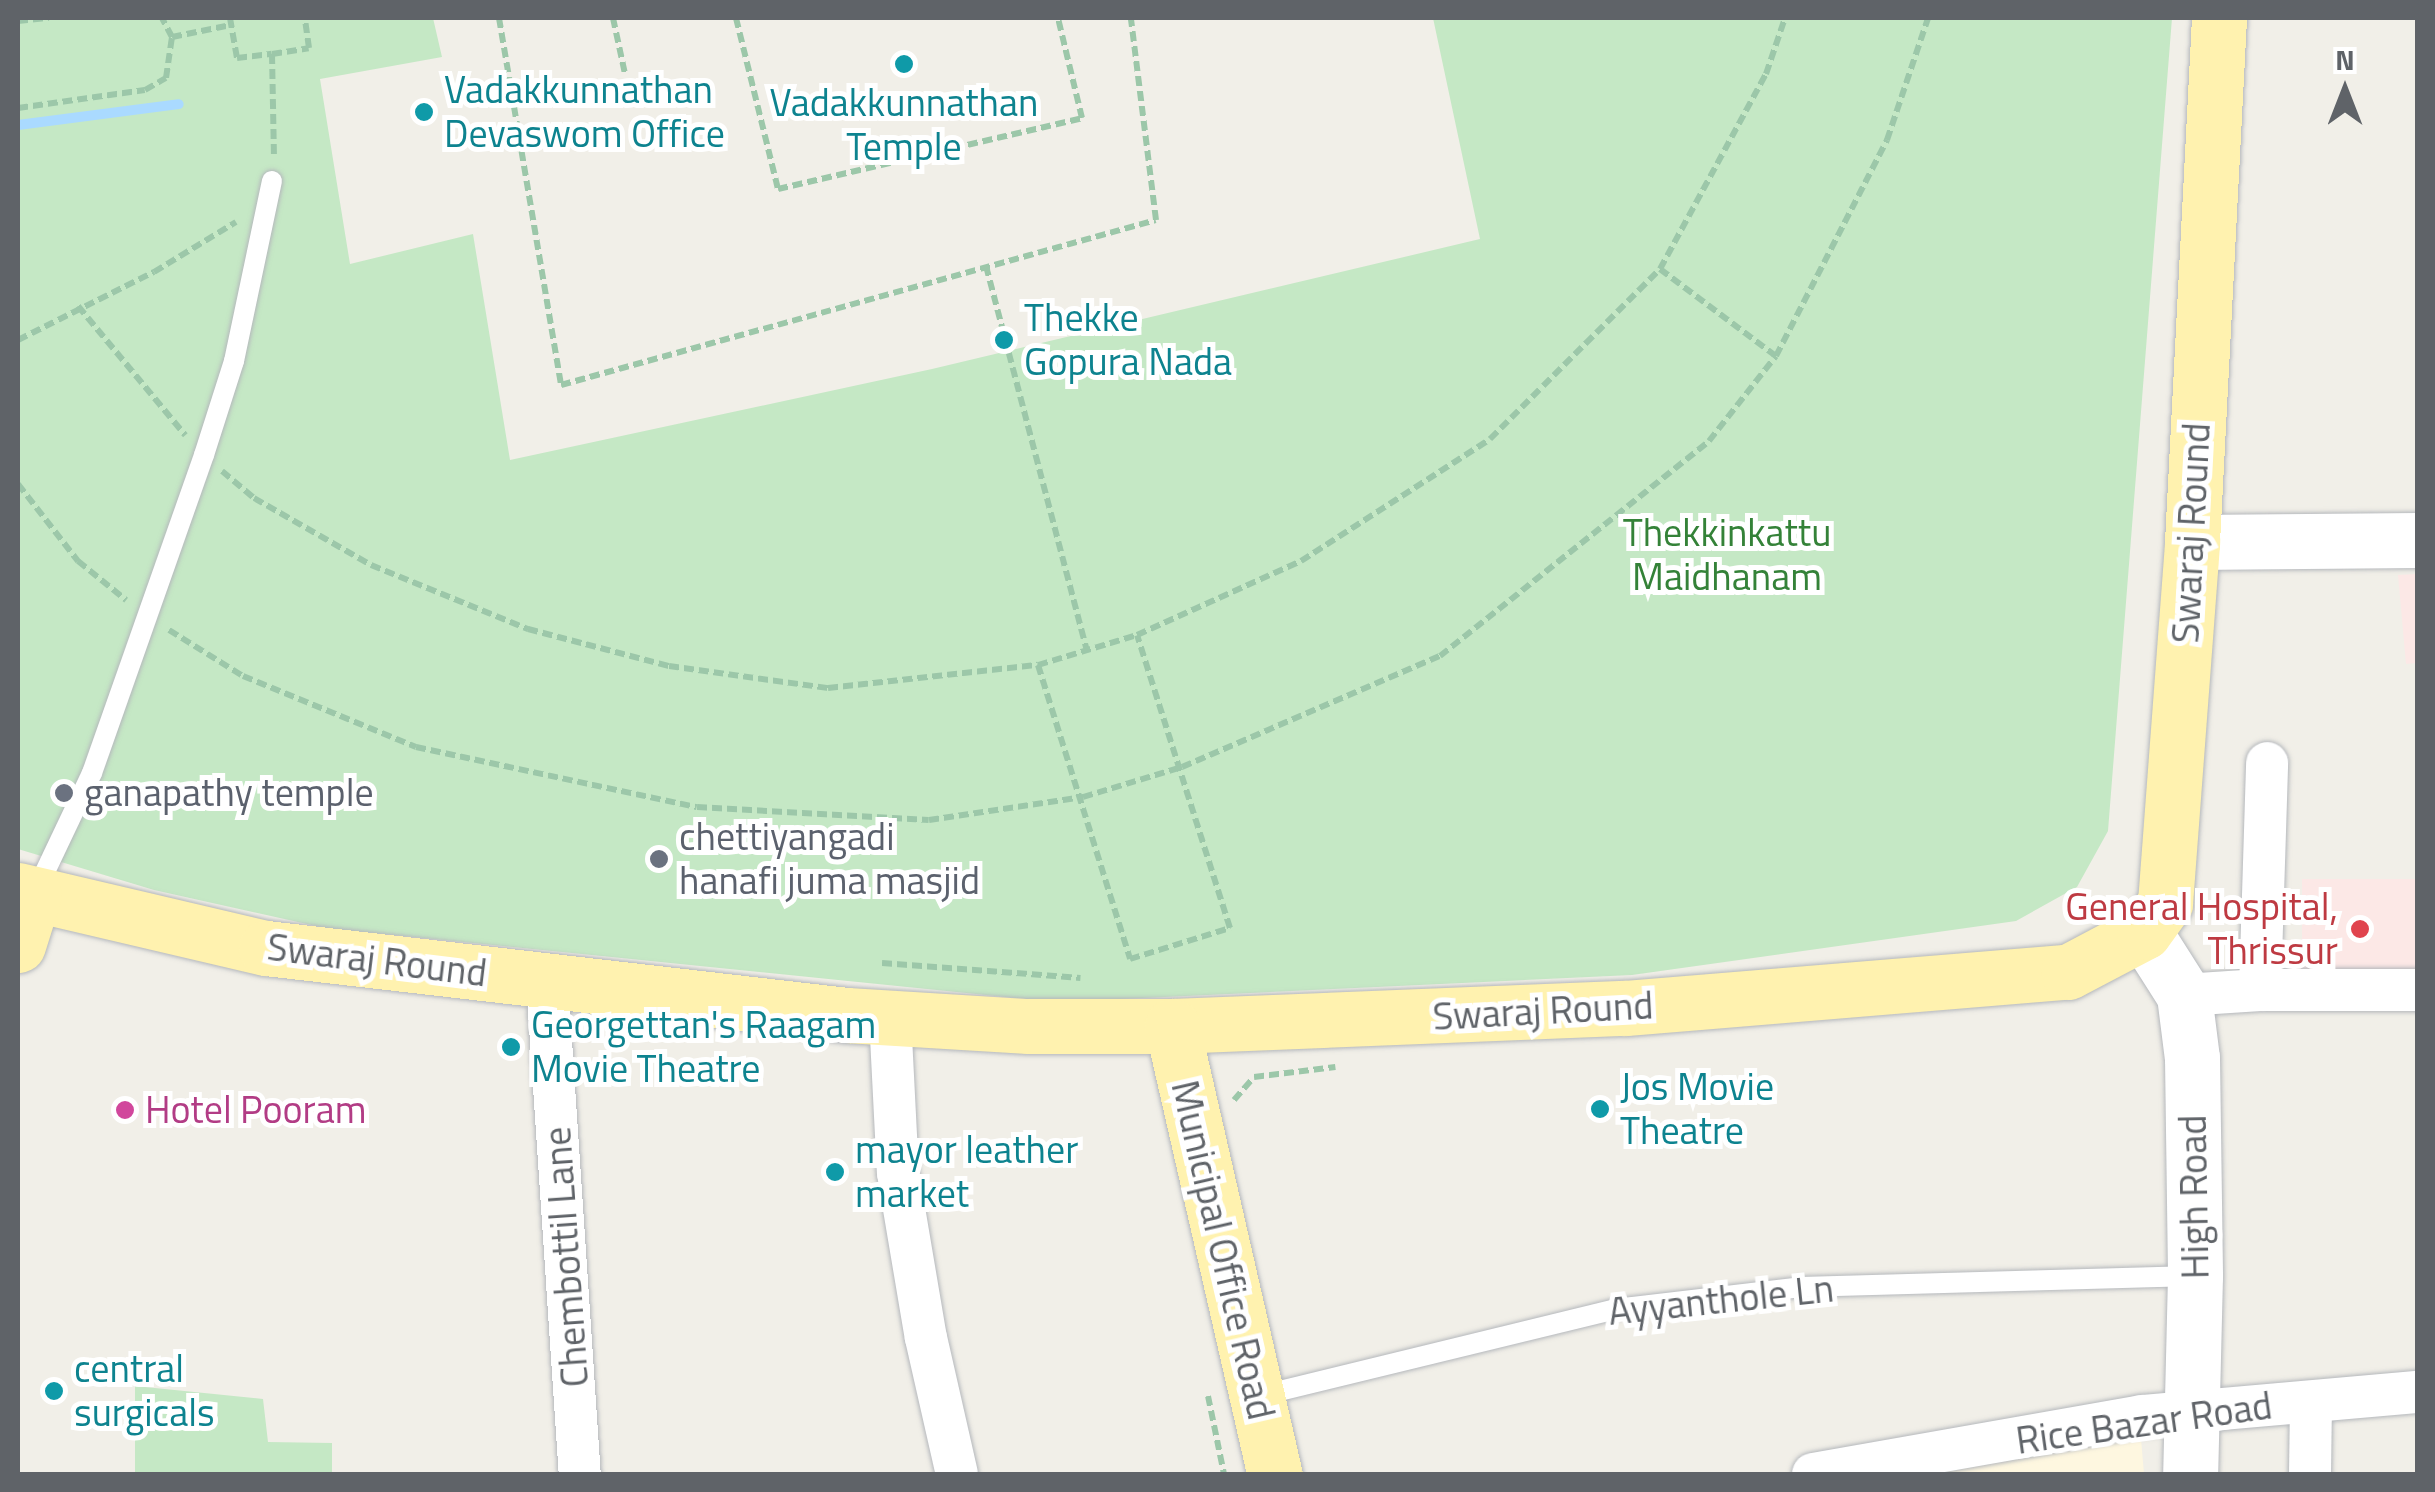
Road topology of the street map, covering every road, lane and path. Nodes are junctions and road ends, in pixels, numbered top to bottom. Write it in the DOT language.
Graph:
graph roads {
  1 [pos="49,18"];
  2 [pos="162,18"];
  3 [pos="305,18"];
  4 [pos="499,18"];
  5 [pos="614,18"];
  6 [pos="736,18"];
  7 [pos="1058,18"];
  8 [pos="1131,18"];
  9 [pos="1785,18"];
  10 [pos="1928,18"];
  11 [pos="2218,18"];
  12 [pos="18,21"];
  13 [pos="231,21"];
  14 [pos="172,37"];
  15 [pos="272,54"];
  16 [pos="626,74"];
  17 [pos="18,108"];
  18 [pos="272,181"];
  19 [pos="986,266"];
  20 [pos="1660,269"];
  21 [pos="78,306"];
  22 [pos="18,340"];
  23 [pos="1776,356"];
  24 [pos="204,455"];
  25 [pos="18,484"];
  26 [pos="2418,540"];
  27 [pos="2192,542"];
  28 [pos="147,616"];
  29 [pos="1137,634"];
  30 [pos="1087,650"];
  31 [pos="1038,665"];
  32 [pos="2267,763"];
  33 [pos="1180,768"];
  34 [pos="1079,797"];
  35 [pos="26,892"];
  36 [pos="2144,932"];
  37 [pos="18,945"];
  38 [pos="882,964"];
  39 [pos="1090,979"];
  40 [pos="547,980"];
  41 [pos="2260,990"];
  42 [pos="2418,990"];
  43 [pos="2184,995"];
  44 [pos="890,1018"];
  45 [pos="1172,1026"];
  46 [pos="1344,1067"];
  47 [pos="1234,1118"];
  48 [pos="2195,1276"];
  49 [pos="1205,1382"];
  50 [pos="2418,1392"];
  51 [pos="1257,1396"];
  52 [pos="2310,1402"];
  53 [pos="2193,1410"];
  54 [pos="580,1474"];
  55 [pos="956,1474"];
  56 [pos="1224,1474"];
  57 [pos="1275,1474"];
  58 [pos="1813,1474"];
  59 [pos="2190,1474"];
  60 [pos="2310,1474"];
  1 -- 12 [label="path"];
  2 -- 14 [label="path"];
  3 -- 15 [label="path"];
  4 -- 19 [label="path"];
  5 -- 16 [label="path"];
  6 -- 7 [label="path"];
  8 -- 19 [label="path"];
  9 -- 20 [label="path"];
  10 -- 23 [label="path"];
  11 -- 27 [label="main road, Swaraj Round"];
  13 -- 14 [label="path"];
  13 -- 15 [label="path"];
  14 -- 17 [label="path"];
  15 -- 18 [label="path"];
  18 -- 21 [label="path"];
  18 -- 24 [label="lane"];
  19 -- 30 [label="path"];
  20 -- 23 [label="path"];
  20 -- 29 [label="path"];
  21 -- 22 [label="path"];
  21 -- 24 [label="path"];
  23 -- 33 [label="path"];
  24 -- 28 [label="lane"];
  24 -- 31 [label="path"];
  25 -- 28 [label="path"];
  26 -- 27 [label="main road"];
  27 -- 36 [label="main road, Swaraj Round"];
  28 -- 34 [label="path"];
  28 -- 35 [label="lane"];
  29 -- 30 [label="path"];
  29 -- 33 [label="path"];
  30 -- 31 [label="path"];
  31 -- 34 [label="path"];
  32 -- 41 [label="street"];
  33 -- 34 [label="path"];
  33 -- 34 [label="path"];
  35 -- 37 [label="main road"];
  35 -- 40 [label="main road, Swaraj Round"];
  36 -- 43 [label="main road, High Road"];
  36 -- 45 [label="main road, Swaraj Round"];
  38 -- 39 [label="path"];
  40 -- 44 [label="main road, Swaraj Round"];
  40 -- 54 [label="street, Chembottil Lane"];
  41 -- 42 [label="street"];
  41 -- 43 [label="street"];
  43 -- 48 [label="main road, High Road"];
  44 -- 45 [label="main road, Swaraj Round"];
  44 -- 55 [label="street"];
  45 -- 51 [label="main road, Municipal Office Road"];
  46 -- 47 [label="path"];
  48 -- 51 [label="lane, Ayyanthole Ln"];
  48 -- 53 [label="main road, High Road"];
  49 -- 56 [label="path"];
  50 -- 52 [label="street, Rice Bazar Road"];
  51 -- 57 [label="main road, Municipal Office Road"];
  52 -- 53 [label="street, Rice Bazar Road"];
  52 -- 60 [label="street"];
  53 -- 58 [label="street, Rice Bazar Road"];
  53 -- 59 [label="main road, High Road"];
}
